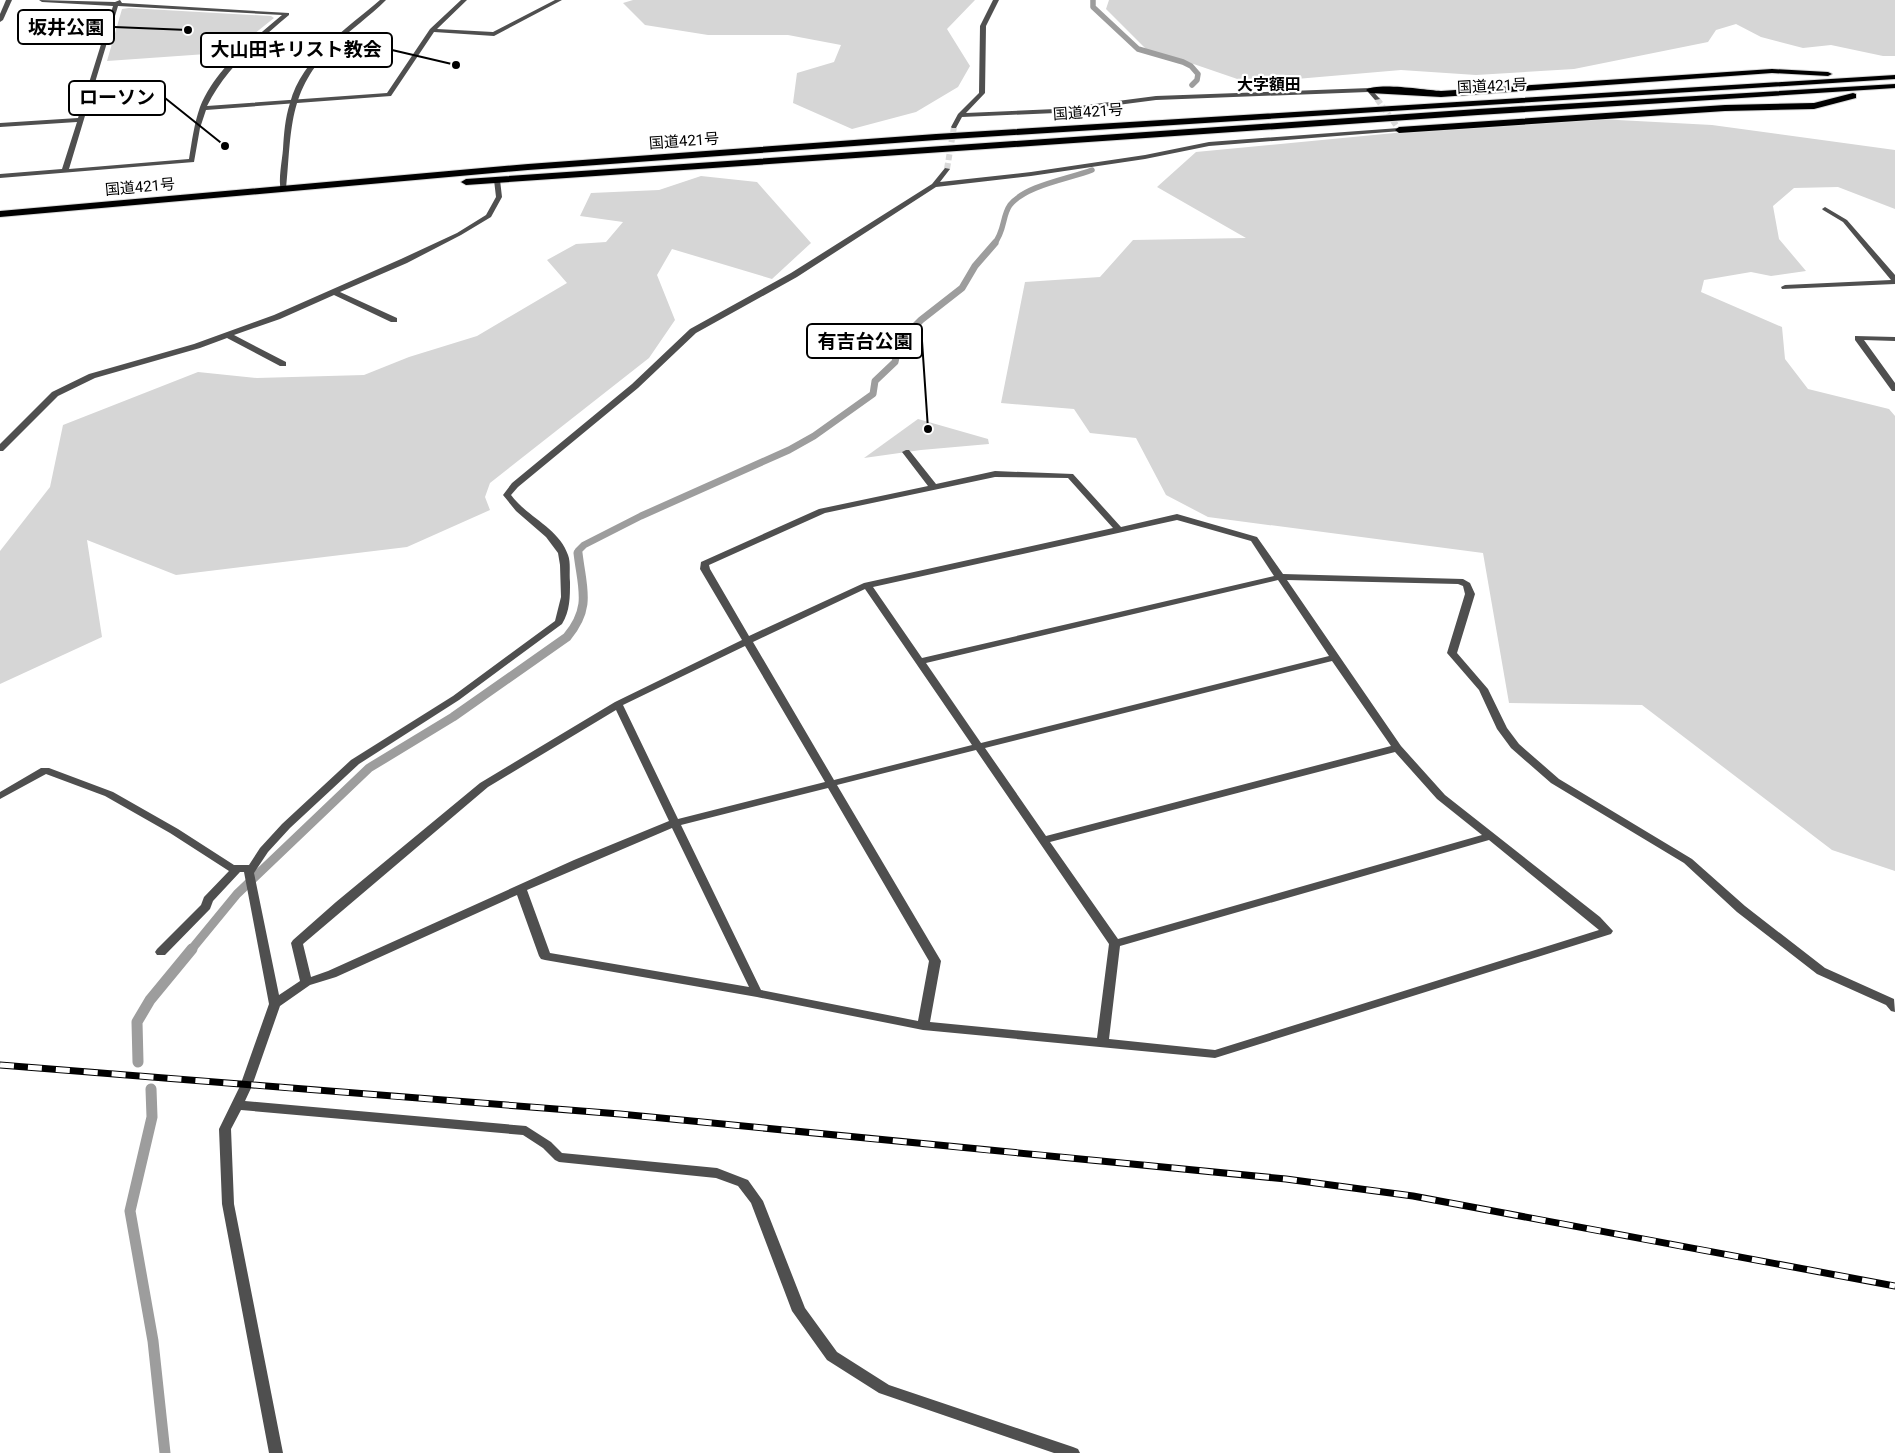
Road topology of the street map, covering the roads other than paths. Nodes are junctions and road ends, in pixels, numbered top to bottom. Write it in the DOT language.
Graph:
graph roads {
  1 [pos="9,0"];
  2 [pos="42,0"];
  3 [pos="122,0"];
  4 [pos="383,0"];
  5 [pos="464,0"];
  6 [pos="559,0"];
  7 [pos="996,0"];
  8 [pos="116,4"];
  9 [pos="0,20"];
  10 [pos="432,30"];
  11 [pos="1895,76"];
  12 [pos="1895,86"];
  13 [pos="1370,90"];
  14 [pos="1677,90"];
  15 [pos="1836,91"];
  16 [pos="1844,98"];
  17 [pos="1377,99"];
  18 [pos="293,102"];
  19 [pos="204,108"];
  20 [pos="960,115"];
  21 [pos="80,120"];
  22 [pos="0,125"];
  23 [pos="954,127"];
  24 [pos="1397,128"];
  25 [pos="947,169"];
  26 [pos="64,171"];
  27 [pos="0,176"];
  28 [pos="497,180"];
  29 [pos="934,184"];
  30 [pos="283,190"];
  31 [pos="1825,209"];
  32 [pos="0,214"];
  33 [pos="1895,281"];
  34 [pos="1785,287"];
  35 [pos="334,292"];
  36 [pos="394,320"];
  37 [pos="228,335"];
  38 [pos="1895,339"];
  39 [pos="283,364"];
  40 [pos="1895,389"];
  41 [pos="0,449"];
  42 [pos="906,452"];
  43 [pos="934,487"];
  44 [pos="1118,529"];
  45 [pos="1280,578"];
  46 [pos="867,585"];
  47 [pos="747,641"];
  48 [pos="1335,657"];
  49 [pos="921,661"];
  50 [pos="618,704"];
  51 [pos="978,746"];
  52 [pos="1397,748"];
  53 [pos="831,782"];
  54 [pos="0,796"];
  55 [pos="674,823"];
  56 [pos="1492,836"];
  57 [pos="1043,840"];
  58 [pos="246,870"];
  59 [pos="521,890"];
  60 [pos="1115,944"];
  61 [pos="161,952"];
  62 [pos="306,982"];
  63 [pos="757,993"];
  64 [pos="275,1004"];
  65 [pos="1895,1008"];
  66 [pos="923,1026"];
  67 [pos="1102,1044"];
  68 [pos="238,1105"];
  69 [pos="276,1453"];
  70 [pos="1073,1453"];
  1 -- 9 [label="street"];
  2 -- 8 [label="street"];
  3 -- 8 [label="street"];
  4 -- 18 [label="street"];
  5 -- 10 [label="street"];
  6 -- 10 [label="street"];
  7 -- 20 [label="street"];
  8 -- 19 [label="street"];
  8 -- 21 [label="street"];
  10 -- 18 [label="street"];
  11 -- 13 [label="highway"];
  11 -- 14 [label="highway, 国道421号"];
  12 -- 15 [label="highway, 国道421号"];
  12 -- 16 [label="highway"];
  13 -- 17 [label="street"];
  13 -- 20 [label="street"];
  14 -- 15 [label="highway"];
  14 -- 30 [label="highway, 国道421号"];
  15 -- 16 [label="highway"];
  15 -- 28 [label="highway, 国道421号"];
  16 -- 24 [label="highway"];
  18 -- 19 [label="street"];
  18 -- 30 [label="street"];
  19 -- 26 [label="street"];
  20 -- 23 [label="street"];
  21 -- 22 [label="street"];
  21 -- 26 [label="street"];
  24 -- 29 [label="street"];
  25 -- 29 [label="street"];
  26 -- 27 [label="street"];
  28 -- 30 [label="highway, 国道421号"];
  28 -- 35 [label="street"];
  29 -- 58 [label="street"];
  30 -- 32 [label="highway, 国道421号"];
  31 -- 33 [label="street"];
  33 -- 34 [label="street"];
  35 -- 36 [label="street"];
  35 -- 37 [label="street"];
  37 -- 39 [label="street"];
  37 -- 41 [label="street"];
  38 -- 40 [label="street"];
  42 -- 43 [label="street"];
  43 -- 44 [label="street"];
  43 -- 47 [label="street"];
  44 -- 45 [label="street"];
  44 -- 46 [label="street"];
  45 -- 48 [label="street"];
  45 -- 49 [label="street"];
  45 -- 65 [label="street"];
  46 -- 47 [label="street"];
  46 -- 49 [label="street"];
  47 -- 50 [label="street"];
  47 -- 53 [label="street"];
  48 -- 51 [label="street"];
  48 -- 52 [label="street"];
  49 -- 51 [label="street"];
  50 -- 55 [label="street"];
  50 -- 62 [label="street"];
  51 -- 53 [label="street"];
  51 -- 57 [label="street"];
  52 -- 56 [label="street"];
  52 -- 57 [label="street"];
  53 -- 55 [label="street"];
  53 -- 66 [label="street"];
  54 -- 58 [label="street"];
  55 -- 59 [label="street"];
  55 -- 63 [label="street"];
  56 -- 60 [label="street"];
  56 -- 67 [label="street"];
  57 -- 60 [label="street"];
  58 -- 61 [label="street"];
  58 -- 64 [label="street"];
  59 -- 62 [label="street"];
  59 -- 63 [label="street"];
  60 -- 67 [label="street"];
  62 -- 64 [label="street"];
  63 -- 66 [label="street"];
  64 -- 68 [label="street"];
  66 -- 67 [label="street"];
  68 -- 69 [label="street"];
  68 -- 70 [label="street"];
}
